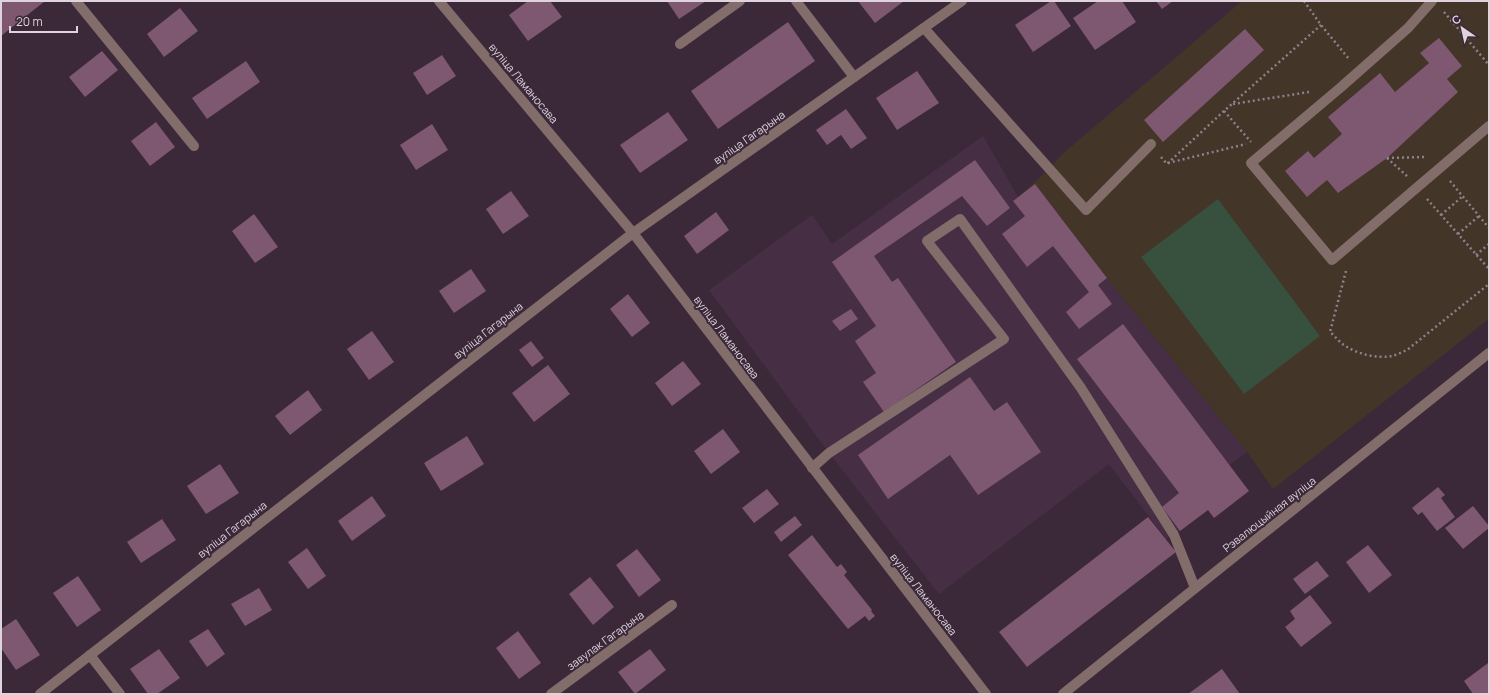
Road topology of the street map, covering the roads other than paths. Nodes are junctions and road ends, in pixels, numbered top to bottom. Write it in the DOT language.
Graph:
graph roads {
  1 [pos="76,1"];
  2 [pos="439,1"];
  3 [pos="740,1"];
  4 [pos="796,1"];
  5 [pos="962,1"];
  6 [pos="1436,4"];
  7 [pos="924,28"];
  8 [pos="680,44"];
  9 [pos="854,77"];
  10 [pos="1489,126"];
  11 [pos="1151,144"];
  12 [pos="194,146"];
  13 [pos="632,233"];
  14 [pos="1489,353"];
  15 [pos="812,468"];
  16 [pos="1195,588"];
  17 [pos="672,605"];
  18 [pos="90,654"];
  19 [pos="40,694"];
  20 [pos="120,694"];
  21 [pos="551,694"];
  22 [pos="986,694"];
  23 [pos="1064,694"];
  1 -- 12 [label="street"];
  2 -- 13 [label="street, вуліца Ламаносава"];
  3 -- 8 [label="street"];
  4 -- 9 [label="street"];
  5 -- 7 [label="street, вуліца Гагарына"];
  6 -- 10 [label="street"];
  7 -- 9 [label="street, вуліца Гагарына"];
  7 -- 11 [label="street"];
  9 -- 13 [label="street, вуліца Гагарына"];
  13 -- 15 [label="street, вуліца Ламаносава"];
  13 -- 18 [label="street, вуліца Гагарына"];
  14 -- 16 [label="street, Рэвалюцыйная вуліца"];
  15 -- 16 [label="street"];
  15 -- 22 [label="street, вуліца Ламаносава"];
  16 -- 23 [label="street, Рэвалюцыйная вуліца"];
  17 -- 21 [label="street, завулак Гагарына"];
  18 -- 19 [label="street, вуліца Гагарына"];
  18 -- 20 [label="street"];
}
